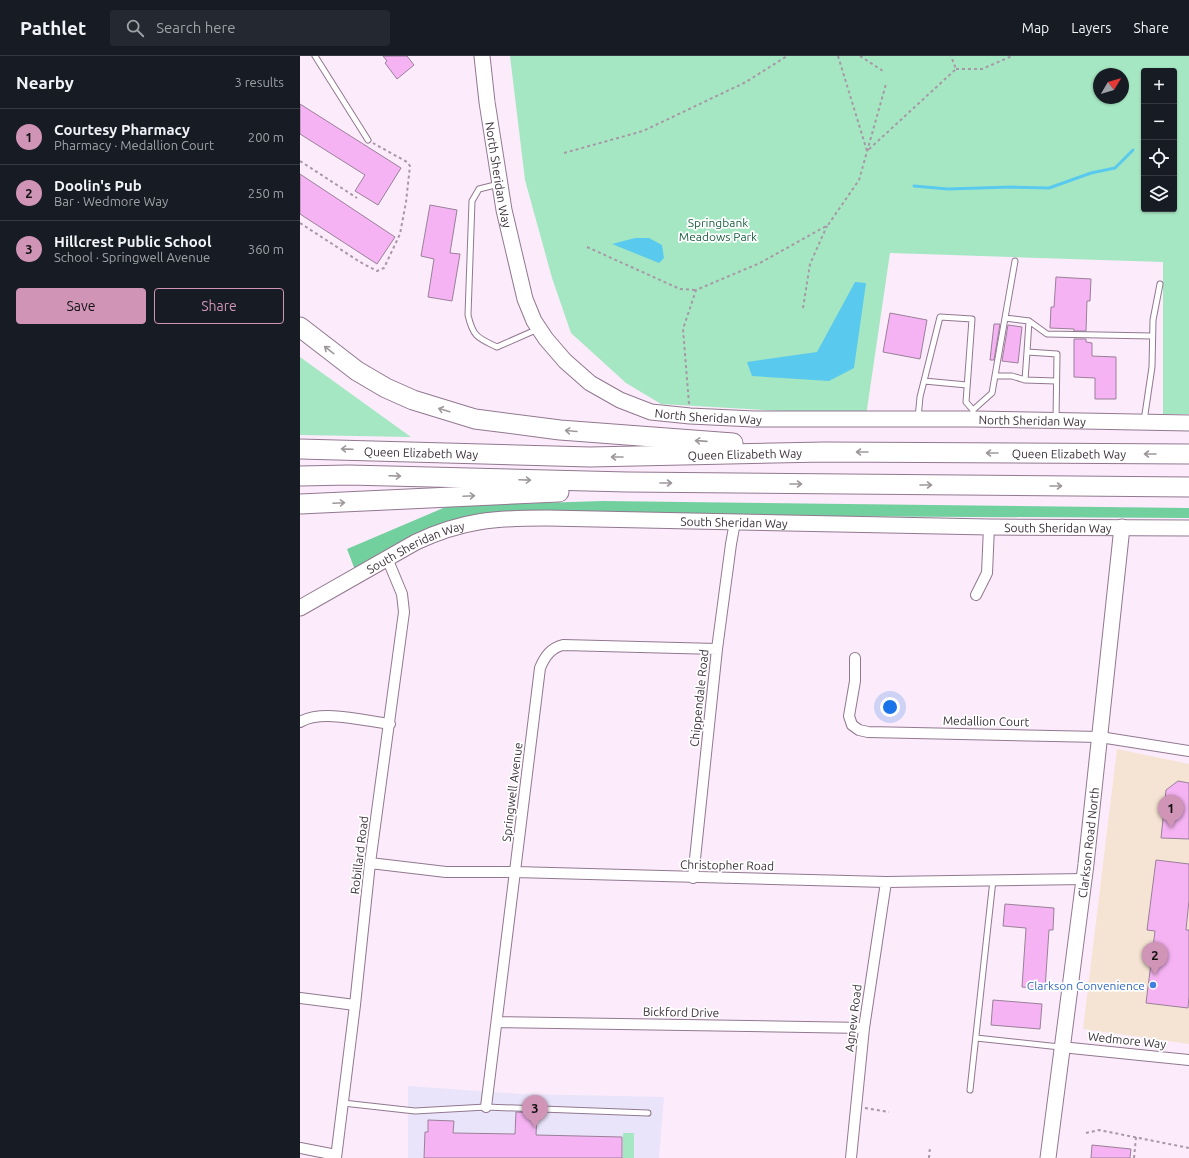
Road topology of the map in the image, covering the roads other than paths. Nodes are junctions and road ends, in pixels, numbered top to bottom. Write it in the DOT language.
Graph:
graph roads {
  1 [pos="315,56"];
  2 [pos="482,56"];
  3 [pos="368,140"];
  4 [pos="500,184"];
  5 [pos="1015,261"];
  6 [pos="1160,284"];
  7 [pos="1005,318"];
  8 [pos="1029,321"];
  9 [pos="300,327"];
  10 [pos="539,328"];
  11 [pos="1152,336"];
  12 [pos="1027,352"];
  13 [pos="996,376"];
  14 [pos="1025,380"];
  15 [pos="924,381"];
  16 [pos="1056,381"];
  17 [pos="967,385"];
  18 [pos="973,415"];
  19 [pos="918,420"];
  20 [pos="1056,421"];
  21 [pos="1144,422"];
  22 [pos="1189,423"];
  23 [pos="300,449"];
  24 [pos="824,452"];
  25 [pos="1189,454"];
  26 [pos="300,476"];
  27 [pos="627,482"];
  28 [pos="1189,487"];
  29 [pos="300,504"];
  30 [pos="735,522"];
  31 [pos="1122,527"];
  32 [pos="989,528"];
  33 [pos="1189,528"];
  34 [pos="387,558"];
  35 [pos="976,595"];
  36 [pos="300,608"];
  37 [pos="718,649"];
  38 [pos="855,658"];
  39 [pos="300,722"];
  40 [pos="390,724"];
  41 [pos="1100,737"];
  42 [pos="1189,749"];
  43 [pos="370,863"];
  44 [pos="515,872"];
  45 [pos="693,878"];
  46 [pos="1084,879"];
  47 [pos="993,880"];
  48 [pos="886,882"];
  49 [pos="300,998"];
  50 [pos="355,1005"];
  51 [pos="497,1022"];
  52 [pos="864,1028"];
  53 [pos="976,1038"];
  54 [pos="1062,1047"];
  55 [pos="1189,1060"];
  56 [pos="970,1090"];
  57 [pos="343,1103"];
  58 [pos="486,1107"];
  59 [pos="648,1113"];
  60 [pos="300,1148"];
  61 [pos="336,1156"];
  62 [pos="851,1158"];
  63 [pos="1048,1158"];
  1 -- 3 [label="lane"];
  2 -- 4 [label="street, North Sheridan Way"];
  4 -- 10 [label="street, North Sheridan Way"];
  4 -- 10 [label="lane"];
  5 -- 7 [label="lane"];
  6 -- 11 [label="lane"];
  7 -- 8 [label="lane"];
  7 -- 13 [label="lane"];
  8 -- 11 [label="lane"];
  8 -- 12 [label="lane"];
  24 -- 9 [label="highway, one-way"];
  10 -- 19 [label="street, North Sheridan Way"];
  11 -- 21 [label="lane"];
  12 -- 14 [label="lane"];
  12 -- 16 [label="lane"];
  13 -- 14 [label="lane"];
  13 -- 18 [label="lane"];
  14 -- 16 [label="lane"];
  15 -- 17 [label="lane"];
  15 -- 17 [label="lane"];
  15 -- 19 [label="lane"];
  16 -- 20 [label="lane"];
  17 -- 18 [label="lane"];
  18 -- 19 [label="street, North Sheridan Way"];
  18 -- 20 [label="street, North Sheridan Way"];
  20 -- 21 [label="street, North Sheridan Way"];
  21 -- 22 [label="street, North Sheridan Way"];
  24 -- 23 [label="highway, Queen Elizabeth Way, one-way"];
  25 -- 24 [label="highway, Queen Elizabeth Way, one-way"];
  26 -- 27 [label="highway, Queen Elizabeth Way, one-way"];
  27 -- 28 [label="highway, Queen Elizabeth Way, one-way"];
  29 -- 27 [label="highway, one-way"];
  30 -- 32 [label="street, South Sheridan Way"];
  30 -- 34 [label="street, South Sheridan Way"];
  30 -- 37 [label="street, Chippendale Road"];
  31 -- 32 [label="street, South Sheridan Way"];
  31 -- 33 [label="street, South Sheridan Way"];
  31 -- 41 [label="street, Clarkson Road North"];
  32 -- 35 [label="street"];
  34 -- 36 [label="street, South Sheridan Way"];
  34 -- 40 [label="street, Robillard Road"];
  37 -- 44 [label="street, Springwell Avenue"];
  37 -- 45 [label="street, Chippendale Road"];
  38 -- 41 [label="street, Medallion Court"];
  39 -- 40 [label="street"];
  40 -- 43 [label="street, Robillard Road"];
  41 -- 42 [label="street, Medallion Court"];
  41 -- 46 [label="street, Clarkson Road North"];
  43 -- 44 [label="street, Christopher Road"];
  43 -- 50 [label="street, Robillard Road"];
  44 -- 45 [label="street, Christopher Road"];
  44 -- 51 [label="street, Springwell Avenue"];
  45 -- 48 [label="street, Christopher Road"];
  46 -- 47 [label="street, Christopher Road"];
  46 -- 54 [label="street, Clarkson Road North"];
  47 -- 48 [label="street, Christopher Road"];
  47 -- 53 [label="lane"];
  48 -- 52 [label="street, Agnew Road"];
  49 -- 50 [label="street"];
  50 -- 57 [label="street, Robillard Road"];
  51 -- 52 [label="street, Bickford Drive"];
  51 -- 58 [label="street, Springwell Avenue"];
  52 -- 62 [label="street, Agnew Road"];
  53 -- 54 [label="lane"];
  53 -- 56 [label="lane"];
  54 -- 55 [label="street, Wedmore Way"];
  54 -- 63 [label="street, Clarkson Road North"];
  57 -- 58 [label="lane"];
  57 -- 61 [label="street, Robillard Road"];
  58 -- 59 [label="lane"];
  60 -- 61 [label="street"];
}
